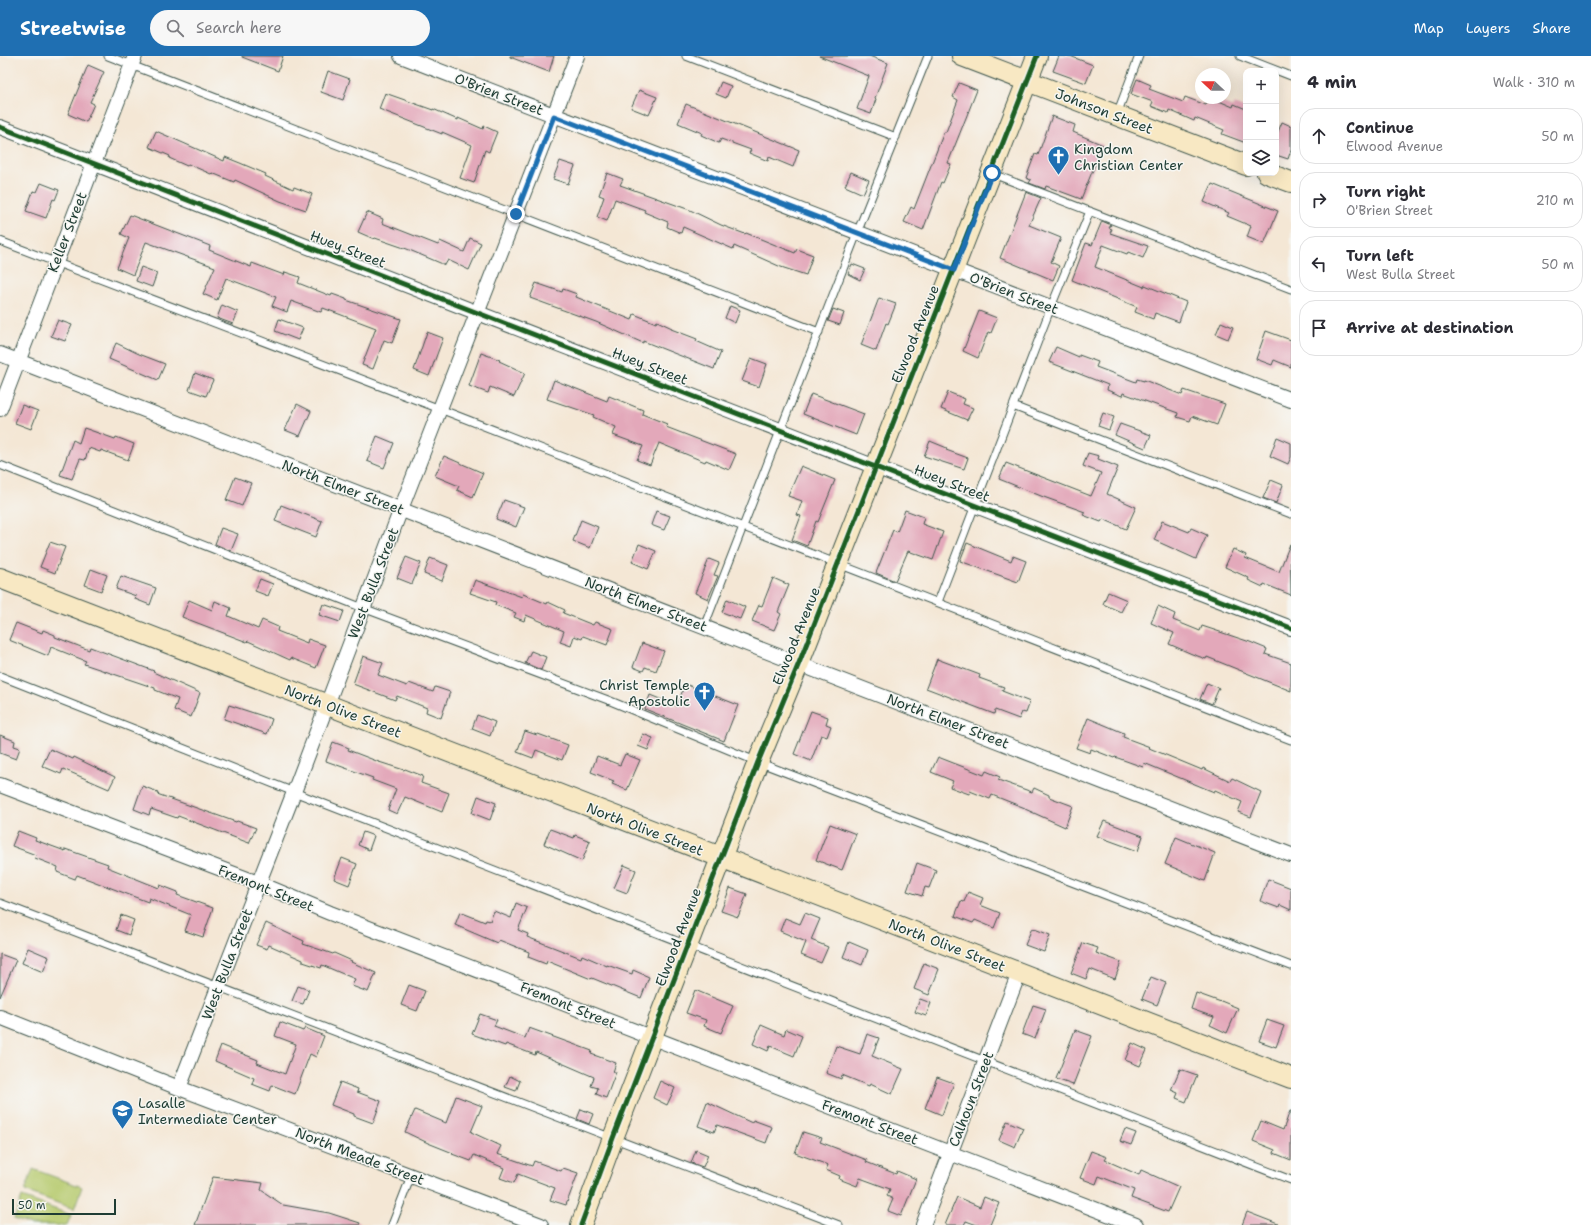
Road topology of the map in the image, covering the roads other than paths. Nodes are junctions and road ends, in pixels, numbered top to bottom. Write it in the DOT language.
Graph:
graph roads {
  1 [pos="108,56"];
  2 [pos="401,56"];
  3 [pos="577,56"];
  4 [pos="686,56"];
  5 [pos="928,56"];
  6 [pos="962,56"];
  7 [pos="1037,56"];
  8 [pos="1139,56"];
  9 [pos="1240,56"];
  10 [pos="134,61"];
  11 [pos="1291,76"];
  12 [pos="1027,82"];
  13 [pos="554,116"];
  14 [pos="1116,116"];
  15 [pos="0,127"];
  16 [pos="896,137"];
  17 [pos="94,163"];
  18 [pos="1243,164"];
  19 [pos="992,173"];
  20 [pos="1274,176"];
  21 [pos="1291,182"];
  22 [pos="1090,211"];
  23 [pos="516,214"];
  24 [pos="857,233"];
  25 [pos="0,241"];
  26 [pos="56,263"];
  27 [pos="954,270"];
  28 [pos="1291,289"];
  29 [pos="1051,307"];
  30 [pos="478,313"];
  31 [pos="819,332"];
  32 [pos="0,354"];
  33 [pos="19,361"];
  34 [pos="1291,400"];
  35 [pos="1013,406"];
  36 [pos="0,409"];
  37 [pos="440,409"];
  38 [pos="781,429"];
  39 [pos="0,465"];
  40 [pos="876,466"];
  41 [pos="975,505"];
  42 [pos="400,509"];
  43 [pos="1291,514"];
  44 [pos="743,526"];
  45 [pos="838,563"];
  46 [pos="0,578"];
  47 [pos="938,602"];
  48 [pos="363,608"];
  49 [pos="704,627"];
  50 [pos="1291,628"];
  51 [pos="799,664"];
  52 [pos="0,676"];
  53 [pos="326,704"];
  54 [pos="1291,740"];
  55 [pos="758,762"];
  56 [pos="0,785"];
  57 [pos="294,792"];
  58 [pos="1291,854"];
  59 [pos="721,858"];
  60 [pos="258,884"];
  61 [pos="0,903"];
  62 [pos="687,944"];
  63 [pos="1291,966"];
  64 [pos="1019,973"];
  65 [pos="218,987"];
  66 [pos="0,1017"];
  67 [pos="652,1038"];
  68 [pos="985,1060"];
  69 [pos="1291,1078"];
  70 [pos="179,1088"];
  71 [pos="613,1138"];
  72 [pos="950,1154"];
  73 [pos="411,1176"];
  74 [pos="1291,1180"];
  75 [pos="392,1225"];
  76 [pos="542,1225"];
  77 [pos="581,1225"];
  78 [pos="839,1225"];
  79 [pos="923,1225"];
  80 [pos="1136,1225"];
  1 -- 10 [label="lane"];
  2 -- 13 [label="street, O'Brien Street"];
  3 -- 13 [label="street, West Bulla Street"];
  4 -- 16 [label="lane"];
  5 -- 16 [label="lane"];
  6 -- 12 [label="street, Johnson Street"];
  7 -- 12 [label="street, Elwood Avenue"];
  8 -- 14 [label="lane"];
  9 -- 11 [label="lane"];
  10 -- 17 [label="street, Keller Street"];
  10 -- 23 [label="lane"];
  12 -- 14 [label="street, Johnson Street"];
  12 -- 19 [label="street, Elwood Avenue"];
  13 -- 23 [label="street, West Bulla Street"];
  13 -- 24 [label="street, O'Brien Street"];
  14 -- 18 [label="street, Johnson Street"];
  15 -- 17 [label="street, Huey Street"];
  16 -- 24 [label="lane"];
  17 -- 26 [label="street, Keller Street"];
  17 -- 30 [label="street, Huey Street"];
  19 -- 22 [label="lane"];
  19 -- 27 [label="street, Elwood Avenue"];
  20 -- 21 [label="street"];
  22 -- 28 [label="lane"];
  22 -- 29 [label="lane"];
  23 -- 30 [label="street, West Bulla Street"];
  23 -- 31 [label="lane"];
  24 -- 27 [label="street, O'Brien Street"];
  24 -- 31 [label="lane"];
  25 -- 26 [label="lane"];
  26 -- 33 [label="street, Keller Street"];
  26 -- 37 [label="lane"];
  27 -- 29 [label="street, O'Brien Street"];
  27 -- 40 [label="street, Elwood Avenue"];
  29 -- 34 [label="street, O'Brien Street"];
  29 -- 35 [label="lane"];
  30 -- 37 [label="street, West Bulla Street"];
  30 -- 38 [label="street, Huey Street"];
  31 -- 38 [label="lane"];
  32 -- 33 [label="street, North Elmer Street"];
  33 -- 36 [label="street, Keller Street"];
  33 -- 42 [label="street, North Elmer Street"];
  35 -- 41 [label="lane"];
  35 -- 43 [label="lane"];
  37 -- 42 [label="street, West Bulla Street"];
  37 -- 44 [label="lane"];
  38 -- 40 [label="street, Huey Street"];
  38 -- 44 [label="lane"];
  39 -- 48 [label="lane"];
  40 -- 41 [label="street, Huey Street"];
  40 -- 45 [label="street, Elwood Avenue"];
  41 -- 47 [label="lane"];
  41 -- 50 [label="street, Huey Street"];
  42 -- 48 [label="street, West Bulla Street"];
  42 -- 49 [label="street, North Elmer Street"];
  44 -- 45 [label="lane"];
  44 -- 49 [label="lane"];
  45 -- 47 [label="lane"];
  45 -- 51 [label="street, Elwood Avenue"];
  46 -- 53 [label="street, North Olive Street"];
  47 -- 54 [label="lane"];
  48 -- 53 [label="street, West Bulla Street"];
  48 -- 55 [label="lane"];
  49 -- 51 [label="street, North Elmer Street"];
  51 -- 55 [label="street, Elwood Avenue"];
  51 -- 58 [label="street, North Elmer Street"];
  52 -- 57 [label="lane"];
  53 -- 57 [label="street, West Bulla Street"];
  53 -- 59 [label="street, North Olive Street"];
  55 -- 59 [label="street, Elwood Avenue"];
  55 -- 63 [label="lane"];
  56 -- 60 [label="street, Fremont Street"];
  57 -- 60 [label="street, West Bulla Street"];
  57 -- 62 [label="lane"];
  59 -- 62 [label="street, Elwood Avenue"];
  59 -- 64 [label="street, North Olive Street"];
  60 -- 65 [label="street, West Bulla Street"];
  60 -- 67 [label="street, Fremont Street"];
  61 -- 65 [label="lane"];
  62 -- 67 [label="street, Elwood Avenue"];
  62 -- 68 [label="lane"];
  64 -- 68 [label="street, Calhoun Street"];
  64 -- 69 [label="street, North Olive Street"];
  65 -- 70 [label="street, West Bulla Street"];
  65 -- 71 [label="lane"];
  66 -- 70 [label="street, North Meade Street"];
  67 -- 71 [label="street, Elwood Avenue"];
  67 -- 72 [label="street, Fremont Street"];
  68 -- 72 [label="street, Calhoun Street"];
  68 -- 74 [label="lane"];
  70 -- 73 [label="street, North Meade Street"];
  71 -- 77 [label="street, Elwood Avenue"];
  71 -- 78 [label="lane"];
  72 -- 79 [label="street, Calhoun Street"];
  72 -- 80 [label="street, Fremont Street"];
  73 -- 75 [label="lane"];
  73 -- 76 [label="street, North Meade Street"];
}
